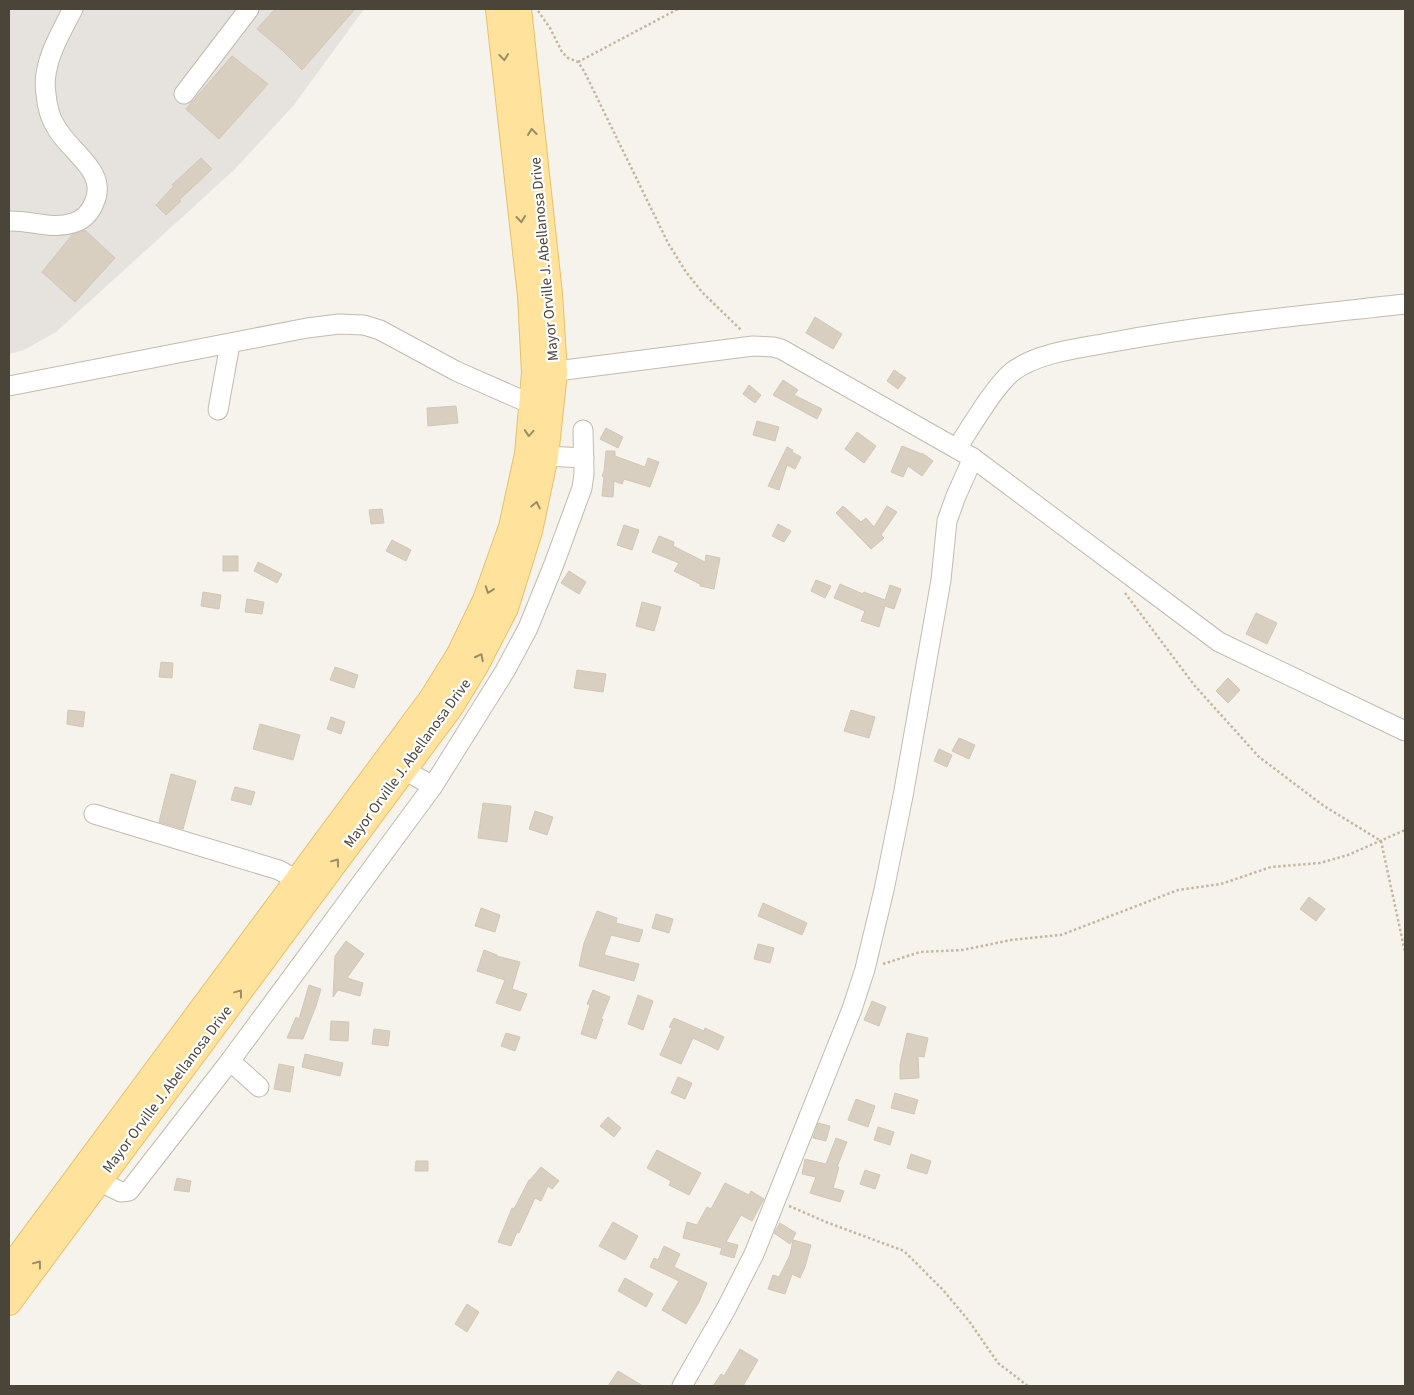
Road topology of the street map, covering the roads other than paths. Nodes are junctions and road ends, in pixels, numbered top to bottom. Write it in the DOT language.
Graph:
graph roads {
  1 [pos="73,9"];
  2 [pos="249,9"];
  3 [pos="498,9"];
  4 [pos="519,9"];
  5 [pos="184,94"];
  6 [pos="9,221"];
  7 [pos="1405,304"];
  8 [pos="230,344"];
  9 [pos="544,373"];
  10 [pos="9,386"];
  11 [pos="531,404"];
  12 [pos="218,410"];
  13 [pos="583,430"];
  14 [pos="956,448"];
  15 [pos="546,456"];
  16 [pos="584,458"];
  17 [pos="972,458"];
  18 [pos="1405,731"];
  19 [pos="404,770"];
  20 [pos="433,786"];
  21 [pos="94,814"];
  22 [pos="297,880"];
  23 [pos="230,1061"];
  24 [pos="259,1087"];
  25 [pos="99,1181"];
  26 [pos="9,1269"];
  27 [pos="9,1303"];
  28 [pos="682,1386"];
  1 -- 6 [label="street"];
  2 -- 5 [label="street"];
  3 -- 9 [label="main road, Mayor Orville J. Abellanosa Drive, one-way"];
  9 -- 4 [label="main road, Mayor Orville J. Abellanosa Drive, one-way"];
  7 -- 14 [label="street"];
  8 -- 10 [label="street"];
  8 -- 11 [label="street"];
  8 -- 12 [label="street"];
  9 -- 11 [label="main road, Mayor Orville J. Abellanosa Drive"];
  9 -- 14 [label="street"];
  9 -- 15 [label="main road, Mayor Orville J. Abellanosa Drive"];
  11 -- 22 [label="main road, Mayor Orville J. Abellanosa Drive, one-way"];
  13 -- 16 [label="street"];
  14 -- 17 [label="street"];
  15 -- 16 [label="street"];
  19 -- 15 [label="main road, Mayor Orville J. Abellanosa Drive, one-way"];
  16 -- 20 [label="street"];
  17 -- 18 [label="street"];
  17 -- 28 [label="street"];
  19 -- 20 [label="street"];
  25 -- 19 [label="main road, Mayor Orville J. Abellanosa Drive, one-way"];
  20 -- 23 [label="street"];
  21 -- 22 [label="street"];
  22 -- 26 [label="main road, Mayor Orville J. Abellanosa Drive"];
  23 -- 24 [label="street"];
  23 -- 25 [label="street"];
  27 -- 25 [label="main road, Mayor Orville J. Abellanosa Drive, one-way"];
}
